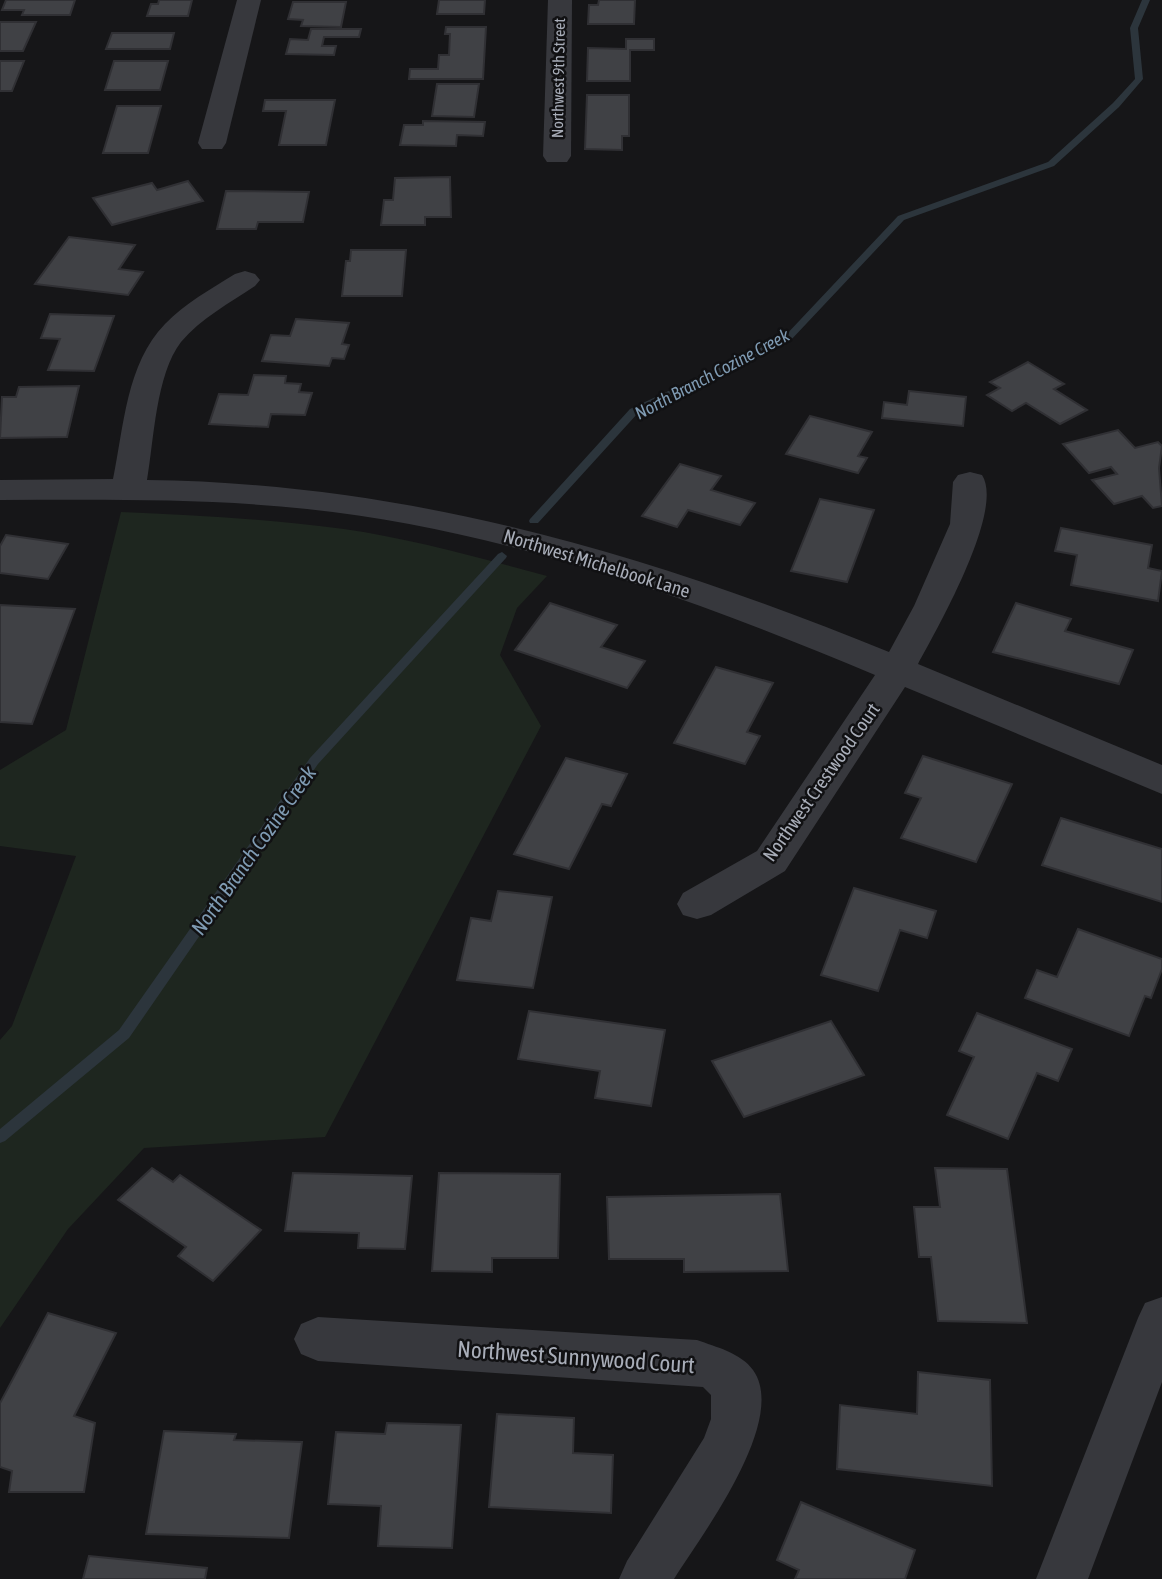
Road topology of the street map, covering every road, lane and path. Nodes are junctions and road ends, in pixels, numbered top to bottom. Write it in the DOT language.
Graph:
graph roads {
  1 [pos="249,0"];
  2 [pos="559,0"];
  3 [pos="212,143"];
  4 [pos="557,156"];
  5 [pos="245,280"];
  6 [pos="970,482"];
  7 [pos="0,490"];
  8 [pos="128,490"];
  9 [pos="898,668"];
  10 [pos="1162,780"];
  11 [pos="696,904"];
  12 [pos="1162,1318"];
  13 [pos="318,1339"];
  14 [pos="645,1579"];
  15 [pos="1062,1579"];
  1 -- 3 [label="street"];
  2 -- 4 [label="street, Northwest 9th Street"];
  5 -- 8 [label="street"];
  6 -- 9 [label="street, Northwest Crestwood Court"];
  7 -- 8 [label="street, Northwest Michelbook Lane"];
  8 -- 9 [label="street, Northwest Michelbook Lane"];
  9 -- 10 [label="street, Northwest Michelbook Lane"];
  9 -- 11 [label="street, Northwest Crestwood Court"];
  12 -- 15 [label="street"];
  13 -- 14 [label="street, Northwest Sunnywood Court"];
}
